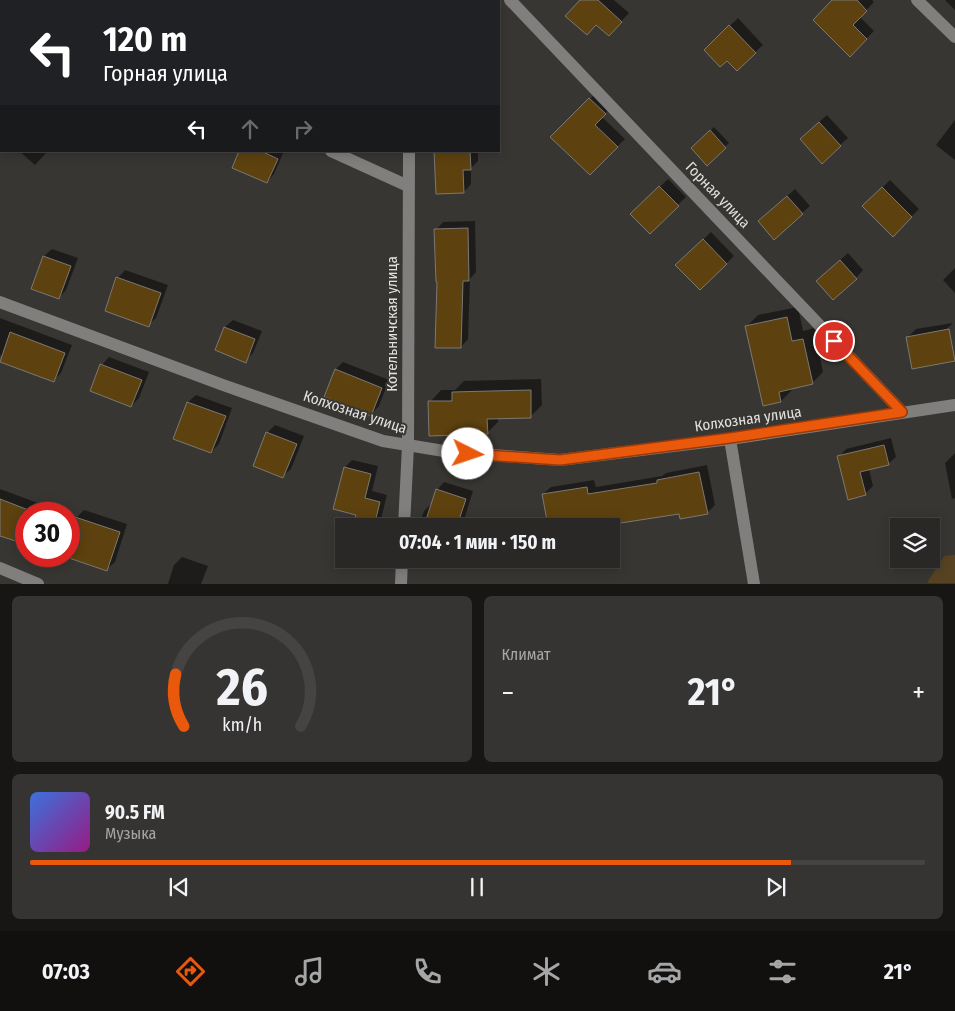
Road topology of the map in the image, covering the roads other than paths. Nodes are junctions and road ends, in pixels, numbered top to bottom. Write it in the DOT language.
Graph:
graph roads {
  1 [pos="510,0"];
  2 [pos="917,0"];
  3 [pos="955,37"];
  4 [pos="333,152"];
  5 [pos="409,152"];
  6 [pos="408,186"];
  7 [pos="0,302"];
  8 [pos="955,405"];
  9 [pos="902,412"];
  10 [pos="730,438"];
  11 [pos="408,446"];
  12 [pos="404,518"];
  13 [pos="0,568"];
  14 [pos="402,568"];
  15 [pos="38,584"];
  16 [pos="401,584"];
  17 [pos="754,584"];
  1 -- 9 [label="street, Горная улица"];
  2 -- 3 [label="street"];
  4 -- 6 [label="street"];
  5 -- 6 [label="street, Котельничская улица"];
  6 -- 11 [label="street, Котельничская улица"];
  7 -- 11 [label="street, Колхозная улица"];
  8 -- 9 [label="street, Колхозная улица"];
  9 -- 10 [label="street, Колхозная улица"];
  10 -- 11 [label="street, Колхозная улица"];
  10 -- 17 [label="street"];
  11 -- 12 [label="street, Котельничская улица"];
  13 -- 15 [label="street"];
  14 -- 16 [label="street"];
}
